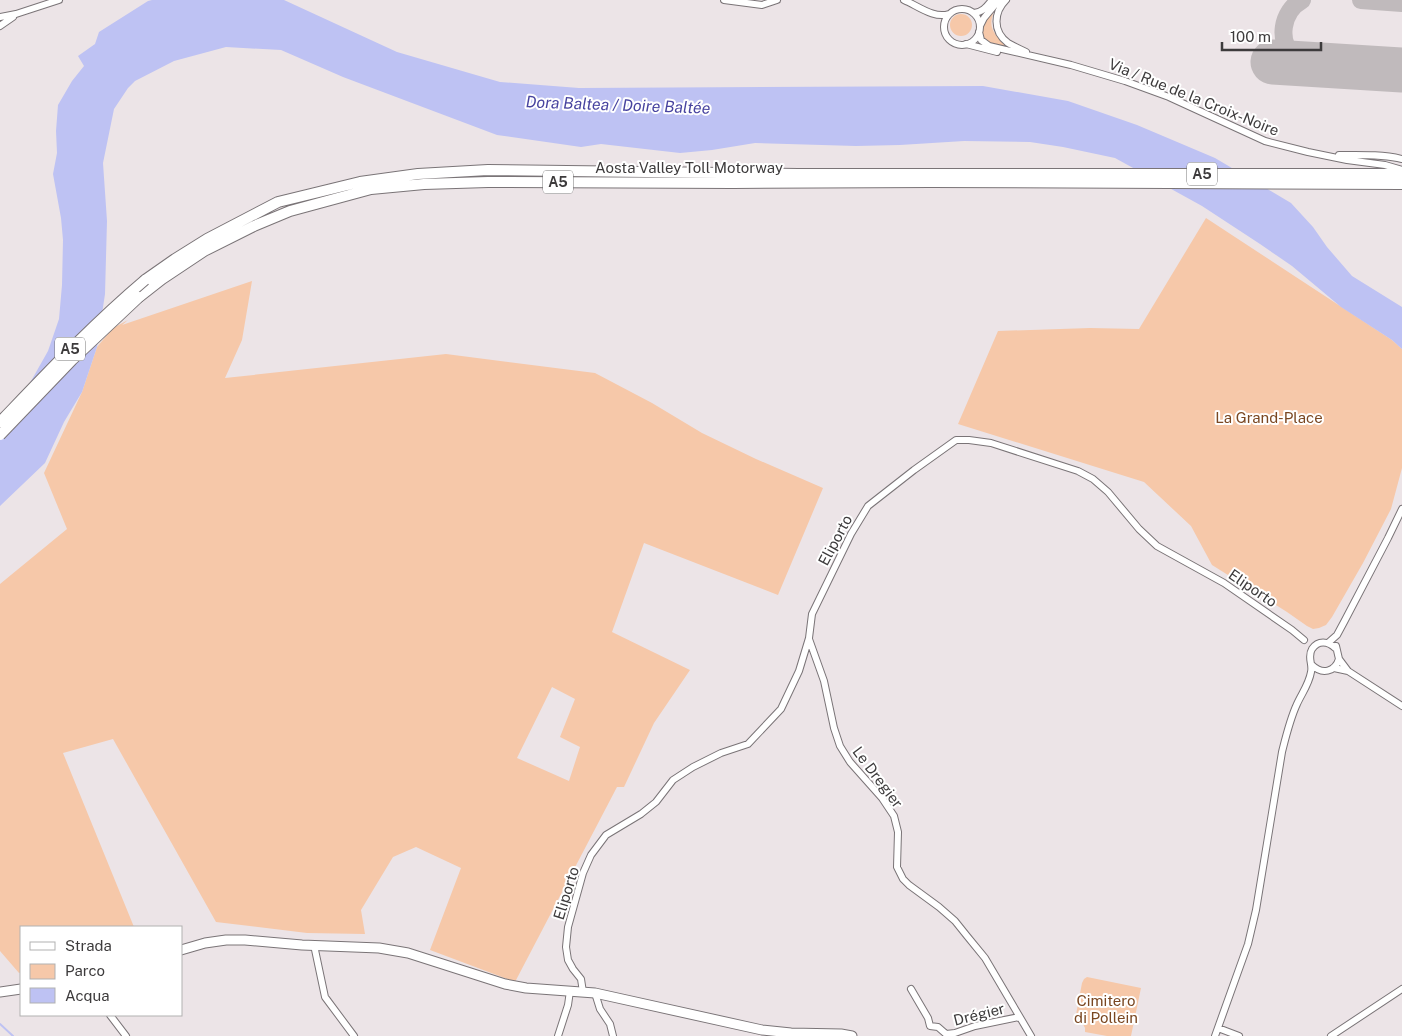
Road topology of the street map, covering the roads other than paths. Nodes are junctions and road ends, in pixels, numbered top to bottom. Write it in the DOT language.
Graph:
graph roads {
  1 [pos="59,0"];
  2 [pos="724,0"];
  3 [pos="777,0"];
  4 [pos="904,0"];
  5 [pos="992,0"];
  6 [pos="999,0"];
  7 [pos="1006,0"];
  8 [pos="974,13"];
  9 [pos="16,14"];
  10 [pos="936,14"];
  11 [pos="949,14"];
  12 [pos="0,17"];
  13 [pos="0,26"];
  14 [pos="944,26"];
  15 [pos="979,29"];
  16 [pos="966,44"];
  17 [pos="1034,55"];
  18 [pos="1056,61"];
  19 [pos="1324,155"];
  20 [pos="1402,159"];
  21 [pos="1402,170"];
  22 [pos="1402,174"];
  23 [pos="1003,178"];
  24 [pos="1402,184"];
  25 [pos="0,422"];
  26 [pos="0,435"];
  27 [pos="1402,508"];
  28 [pos="1337,634"];
  29 [pos="809,638"];
  30 [pos="1304,640"];
  31 [pos="1328,643"];
  32 [pos="1316,645"];
  33 [pos="1335,648"];
  34 [pos="1310,653"];
  35 [pos="1338,659"];
  36 [pos="1312,665"];
  37 [pos="1334,668"];
  38 [pos="1320,671"];
  39 [pos="1348,671"];
  40 [pos="1310,679"];
  41 [pos="1402,706"];
  42 [pos="314,945"];
  43 [pos="182,950"];
  44 [pos="911,989"];
  45 [pos="1402,989"];
  46 [pos="20,990"];
  47 [pos="570,990"];
  48 [pos="0,992"];
  49 [pos="583,992"];
  50 [pos="595,993"];
  51 [pos="111,1016"];
  52 [pos="1019,1017"];
  53 [pos="1218,1028"];
  54 [pos="126,1036"];
  55 [pos="354,1036"];
  56 [pos="558,1036"];
  57 [pos="613,1036"];
  58 [pos="852,1036"];
  59 [pos="1031,1036"];
  60 [pos="1215,1036"];
  61 [pos="1239,1036"];
  62 [pos="1331,1036"];
  1 -- 9 [label="street"];
  2 -- 3 [label="street"];
  4 -- 10 [label="street"];
  5 -- 8 [label="street"];
  6 -- 15 [label="street"];
  7 -- 17 [label="street"];
  8 -- 11 [label="street"];
  8 -- 15 [label="street"];
  9 -- 12 [label="street"];
  9 -- 13 [label="street"];
  10 -- 11 [label="street"];
  10 -- 14 [label="street"];
  11 -- 14 [label="street"];
  14 -- 16 [label="street"];
  15 -- 16 [label="street"];
  15 -- 17 [label="street, Via / Rue de la Croix-Noire"];
  16 -- 18 [label="street, Via / Rue de la Croix-Noire"];
  17 -- 18 [label="street, Via / Rue de la Croix-Noire"];
  18 -- 19 [label="street, Via / Rue de la Croix-Noire"];
  19 -- 20 [label="street, Via / Rue de la Croix-Noire"];
  19 -- 21 [label="street, Via / Rue de la Croix-Noire"];
  22 -- 23 [label="highway, Aosta Valley Toll Motorway / A5"];
  23 -- 24 [label="highway, Aosta Valley Toll Motorway / A5"];
  23 -- 25 [label="highway, Aosta Valley Toll Motorway / A5, bridge"];
  23 -- 26 [label="highway, Aosta Valley Toll Motorway / A5, bridge"];
  27 -- 28 [label="street"];
  28 -- 31 [label="street"];
  28 -- 33 [label="street"];
  29 -- 30 [label="street, Eliporto"];
  29 -- 49 [label="street, Eliporto"];
  29 -- 52 [label="street, Le Dregier"];
  30 -- 32 [label="street, Eliporto"];
  30 -- 34 [label="street, Eliporto"];
  31 -- 32 [label="street"];
  31 -- 33 [label="street"];
  32 -- 34 [label="street"];
  33 -- 35 [label="street"];
  34 -- 36 [label="street"];
  35 -- 37 [label="street"];
  35 -- 39 [label="street"];
  36 -- 38 [label="street"];
  36 -- 40 [label="street"];
  37 -- 38 [label="street"];
  37 -- 39 [label="street"];
  38 -- 40 [label="street"];
  39 -- 41 [label="street"];
  40 -- 53 [label="street"];
  42 -- 43 [label="main road"];
  42 -- 47 [label="main road"];
  42 -- 55 [label="street"];
  44 -- 52 [label="street, Drégier"];
  45 -- 62 [label="street"];
  46 -- 48 [label="main road"];
  47 -- 49 [label="main road"];
  47 -- 56 [label="street"];
  49 -- 50 [label="main road"];
  50 -- 57 [label="street"];
  50 -- 58 [label="main road"];
  51 -- 54 [label="street"];
  52 -- 59 [label="street, Le Dregier"];
  53 -- 60 [label="street"];
  53 -- 61 [label="street"];
}
